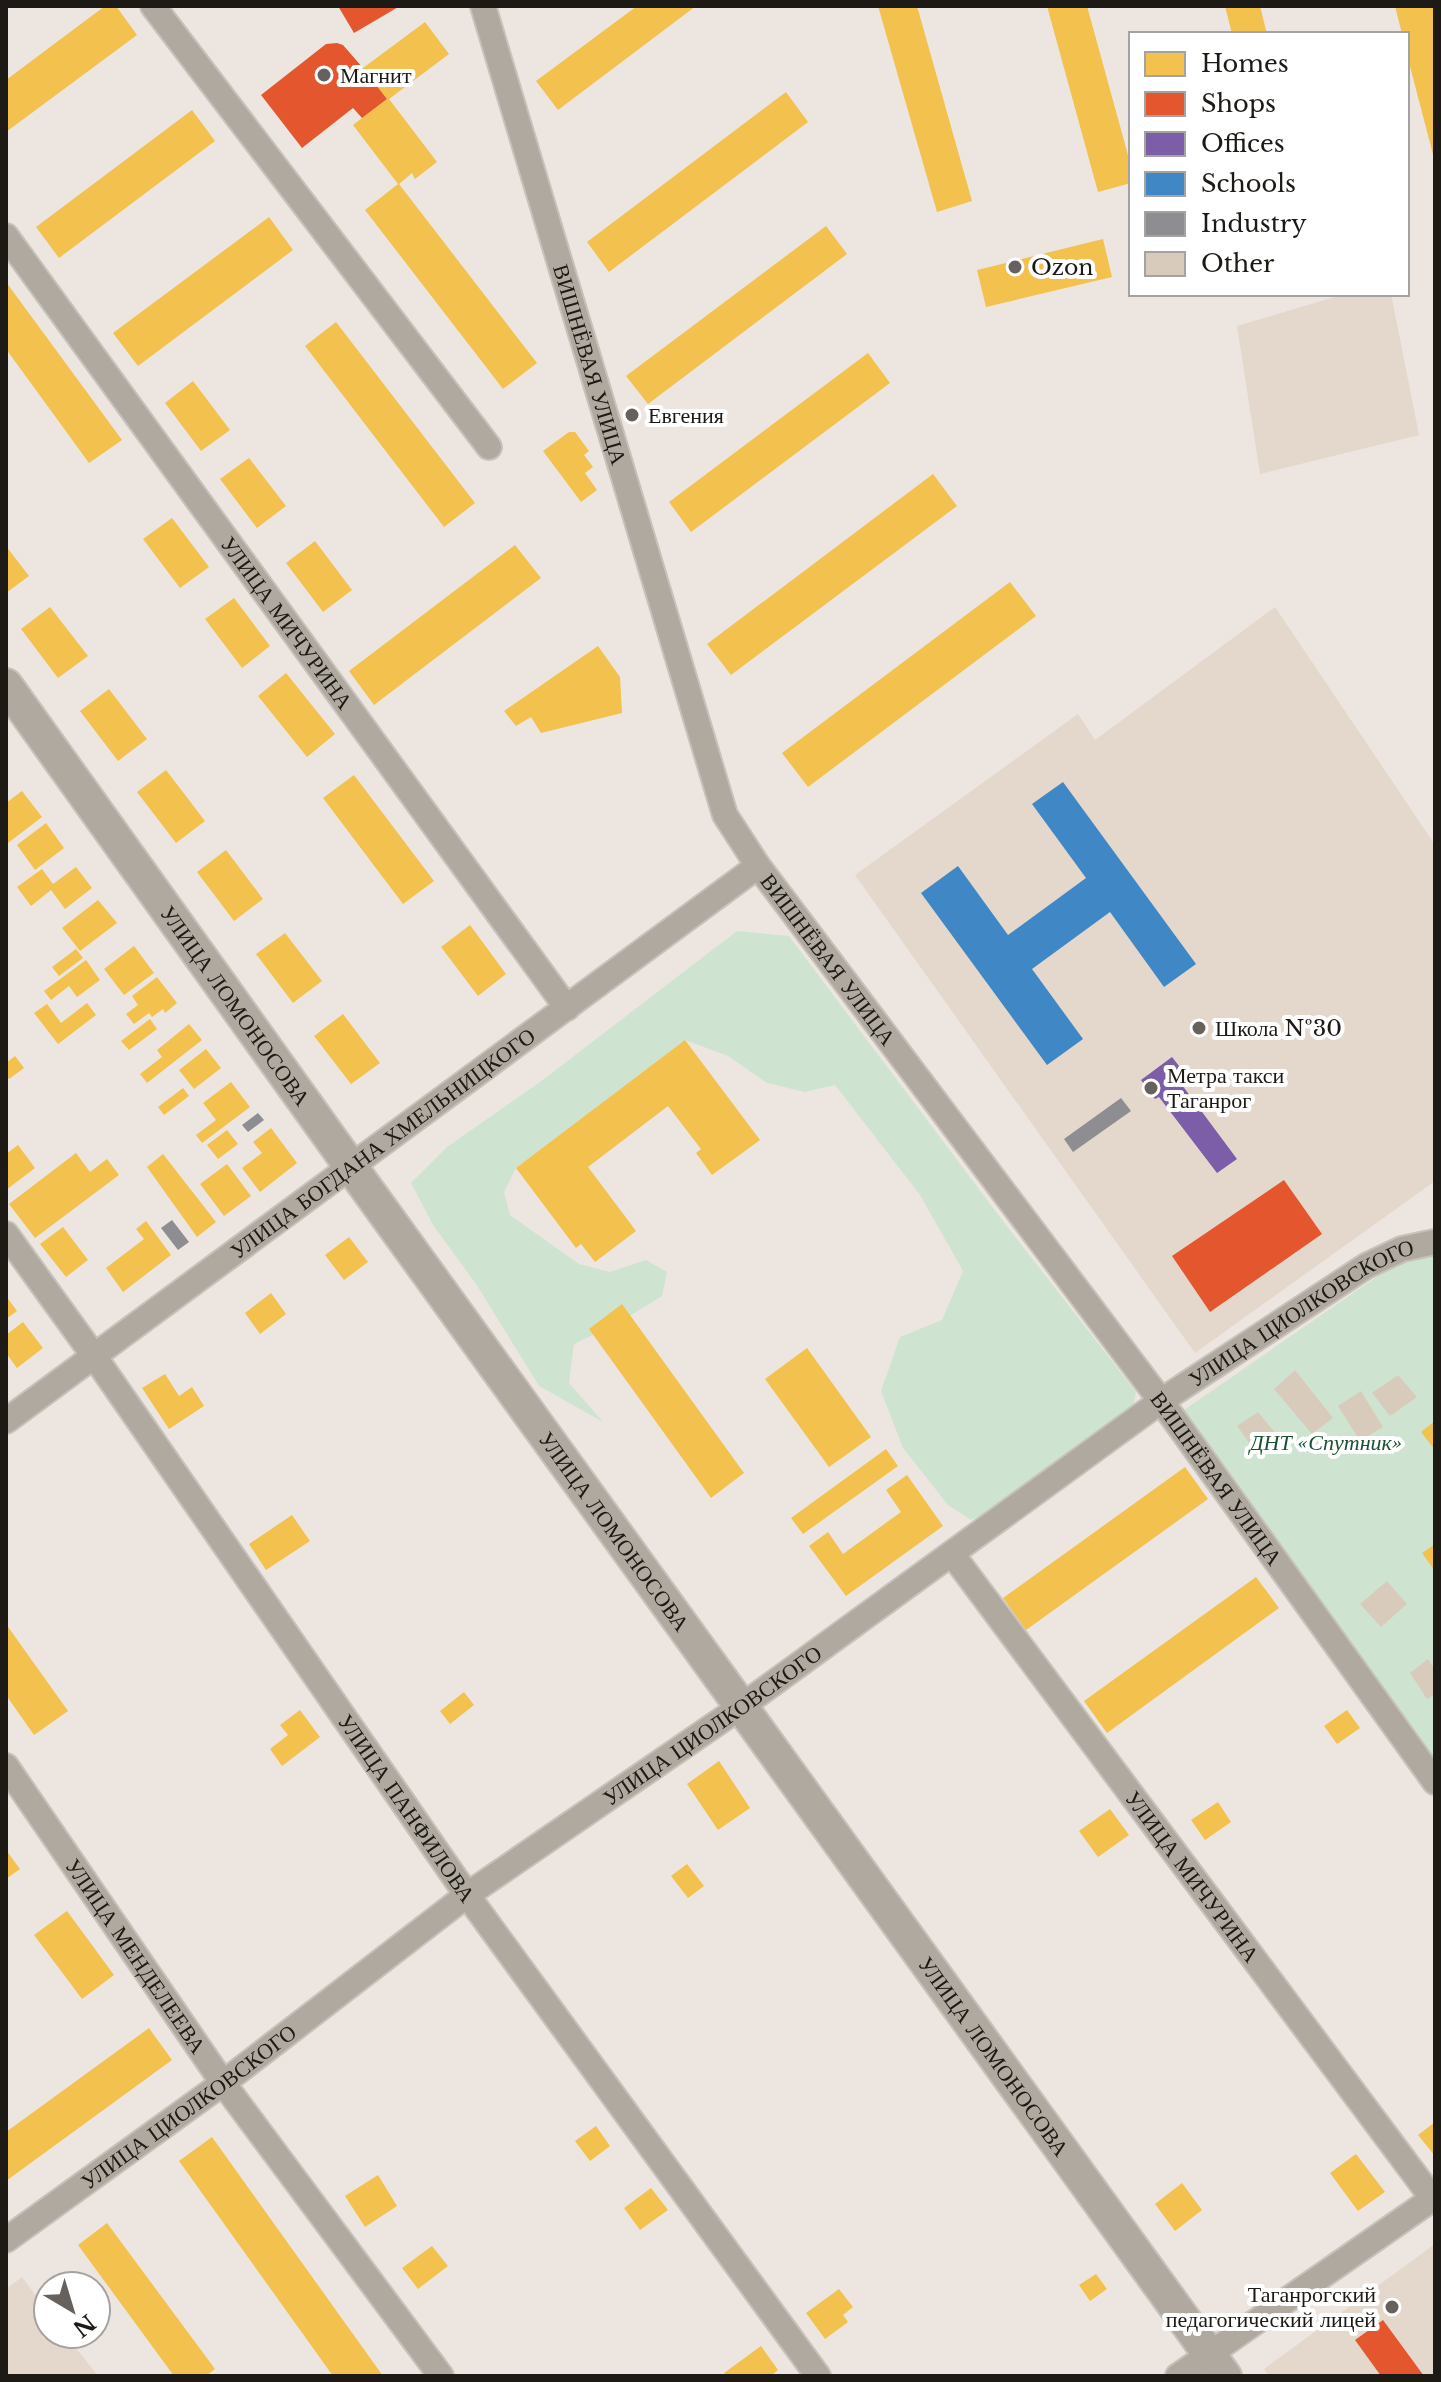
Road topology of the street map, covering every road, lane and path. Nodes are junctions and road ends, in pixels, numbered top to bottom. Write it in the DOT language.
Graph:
graph roads {
  1 [pos="153,6"];
  2 [pos="483,6"];
  3 [pos="6,236"];
  4 [pos="489,447"];
  5 [pos="6,685"];
  6 [pos="758,866"];
  7 [pos="567,1008"];
  8 [pos="351,1167"];
  9 [pos="6,1234"];
  10 [pos="1435,1242"];
  11 [pos="94,1356"];
  12 [pos="1161,1401"];
  13 [pos="6,1421"];
  14 [pos="952,1554"];
  15 [pos="742,1706"];
  16 [pos="6,1766"];
  17 [pos="1435,1782"];
  18 [pos="467,1895"];
  19 [pos="223,2083"];
  20 [pos="1434,2198"];
  21 [pos="6,2240"];
  22 [pos="1217,2365"];
  23 [pos="441,2376"];
  24 [pos="818,2376"];
  25 [pos="1178,2376"];
  1 -- 4 [label="street"];
  2 -- 6 [label="street, ВИШНЁВАЯ УЛИЦА"];
  3 -- 7 [label="street, УЛИЦА МИЧУРИНА"];
  5 -- 8 [label="street, УЛИЦА ЛОМОНОСОВА"];
  6 -- 7 [label="street, УЛИЦА БОГДАНА ХМЕЛЬНИЦКОГО"];
  6 -- 12 [label="street, ВИШНЁВАЯ УЛИЦА"];
  7 -- 8 [label="street, УЛИЦА БОГДАНА ХМЕЛЬНИЦКОГО"];
  8 -- 11 [label="street, УЛИЦА БОГДАНА ХМЕЛЬНИЦКОГО"];
  8 -- 15 [label="street, УЛИЦА ЛОМОНОСОВА"];
  9 -- 11 [label="street, УЛИЦА ПАНФИЛОВА"];
  10 -- 12 [label="street, УЛИЦА ЦИОЛКОВСКОГО"];
  11 -- 13 [label="street, УЛИЦА БОГДАНА ХМЕЛЬНИЦКОГО"];
  11 -- 18 [label="street, УЛИЦА ПАНФИЛОВА"];
  12 -- 14 [label="street, УЛИЦА ЦИОЛКОВСКОГО"];
  12 -- 17 [label="street, ВИШНЁВАЯ УЛИЦА"];
  14 -- 15 [label="street, УЛИЦА ЦИОЛКОВСКОГО"];
  14 -- 20 [label="street, УЛИЦА МИЧУРИНА"];
  15 -- 18 [label="street, УЛИЦА ЦИОЛКОВСКОГО"];
  15 -- 22 [label="street, УЛИЦА ЛОМОНОСОВА"];
  16 -- 19 [label="street, УЛИЦА МЕНДЕЛЕЕВА"];
  18 -- 19 [label="street, УЛИЦА ЦИОЛКОВСКОГО"];
  18 -- 24 [label="street, УЛИЦА ПАНФИЛОВА"];
  19 -- 21 [label="street, УЛИЦА ЦИОЛКОВСКОГО"];
  19 -- 23 [label="street, УЛИЦА МЕНДЕЛЕЕВА"];
  20 -- 22 [label="street"];
  22 -- 25 [label="street"];
}
